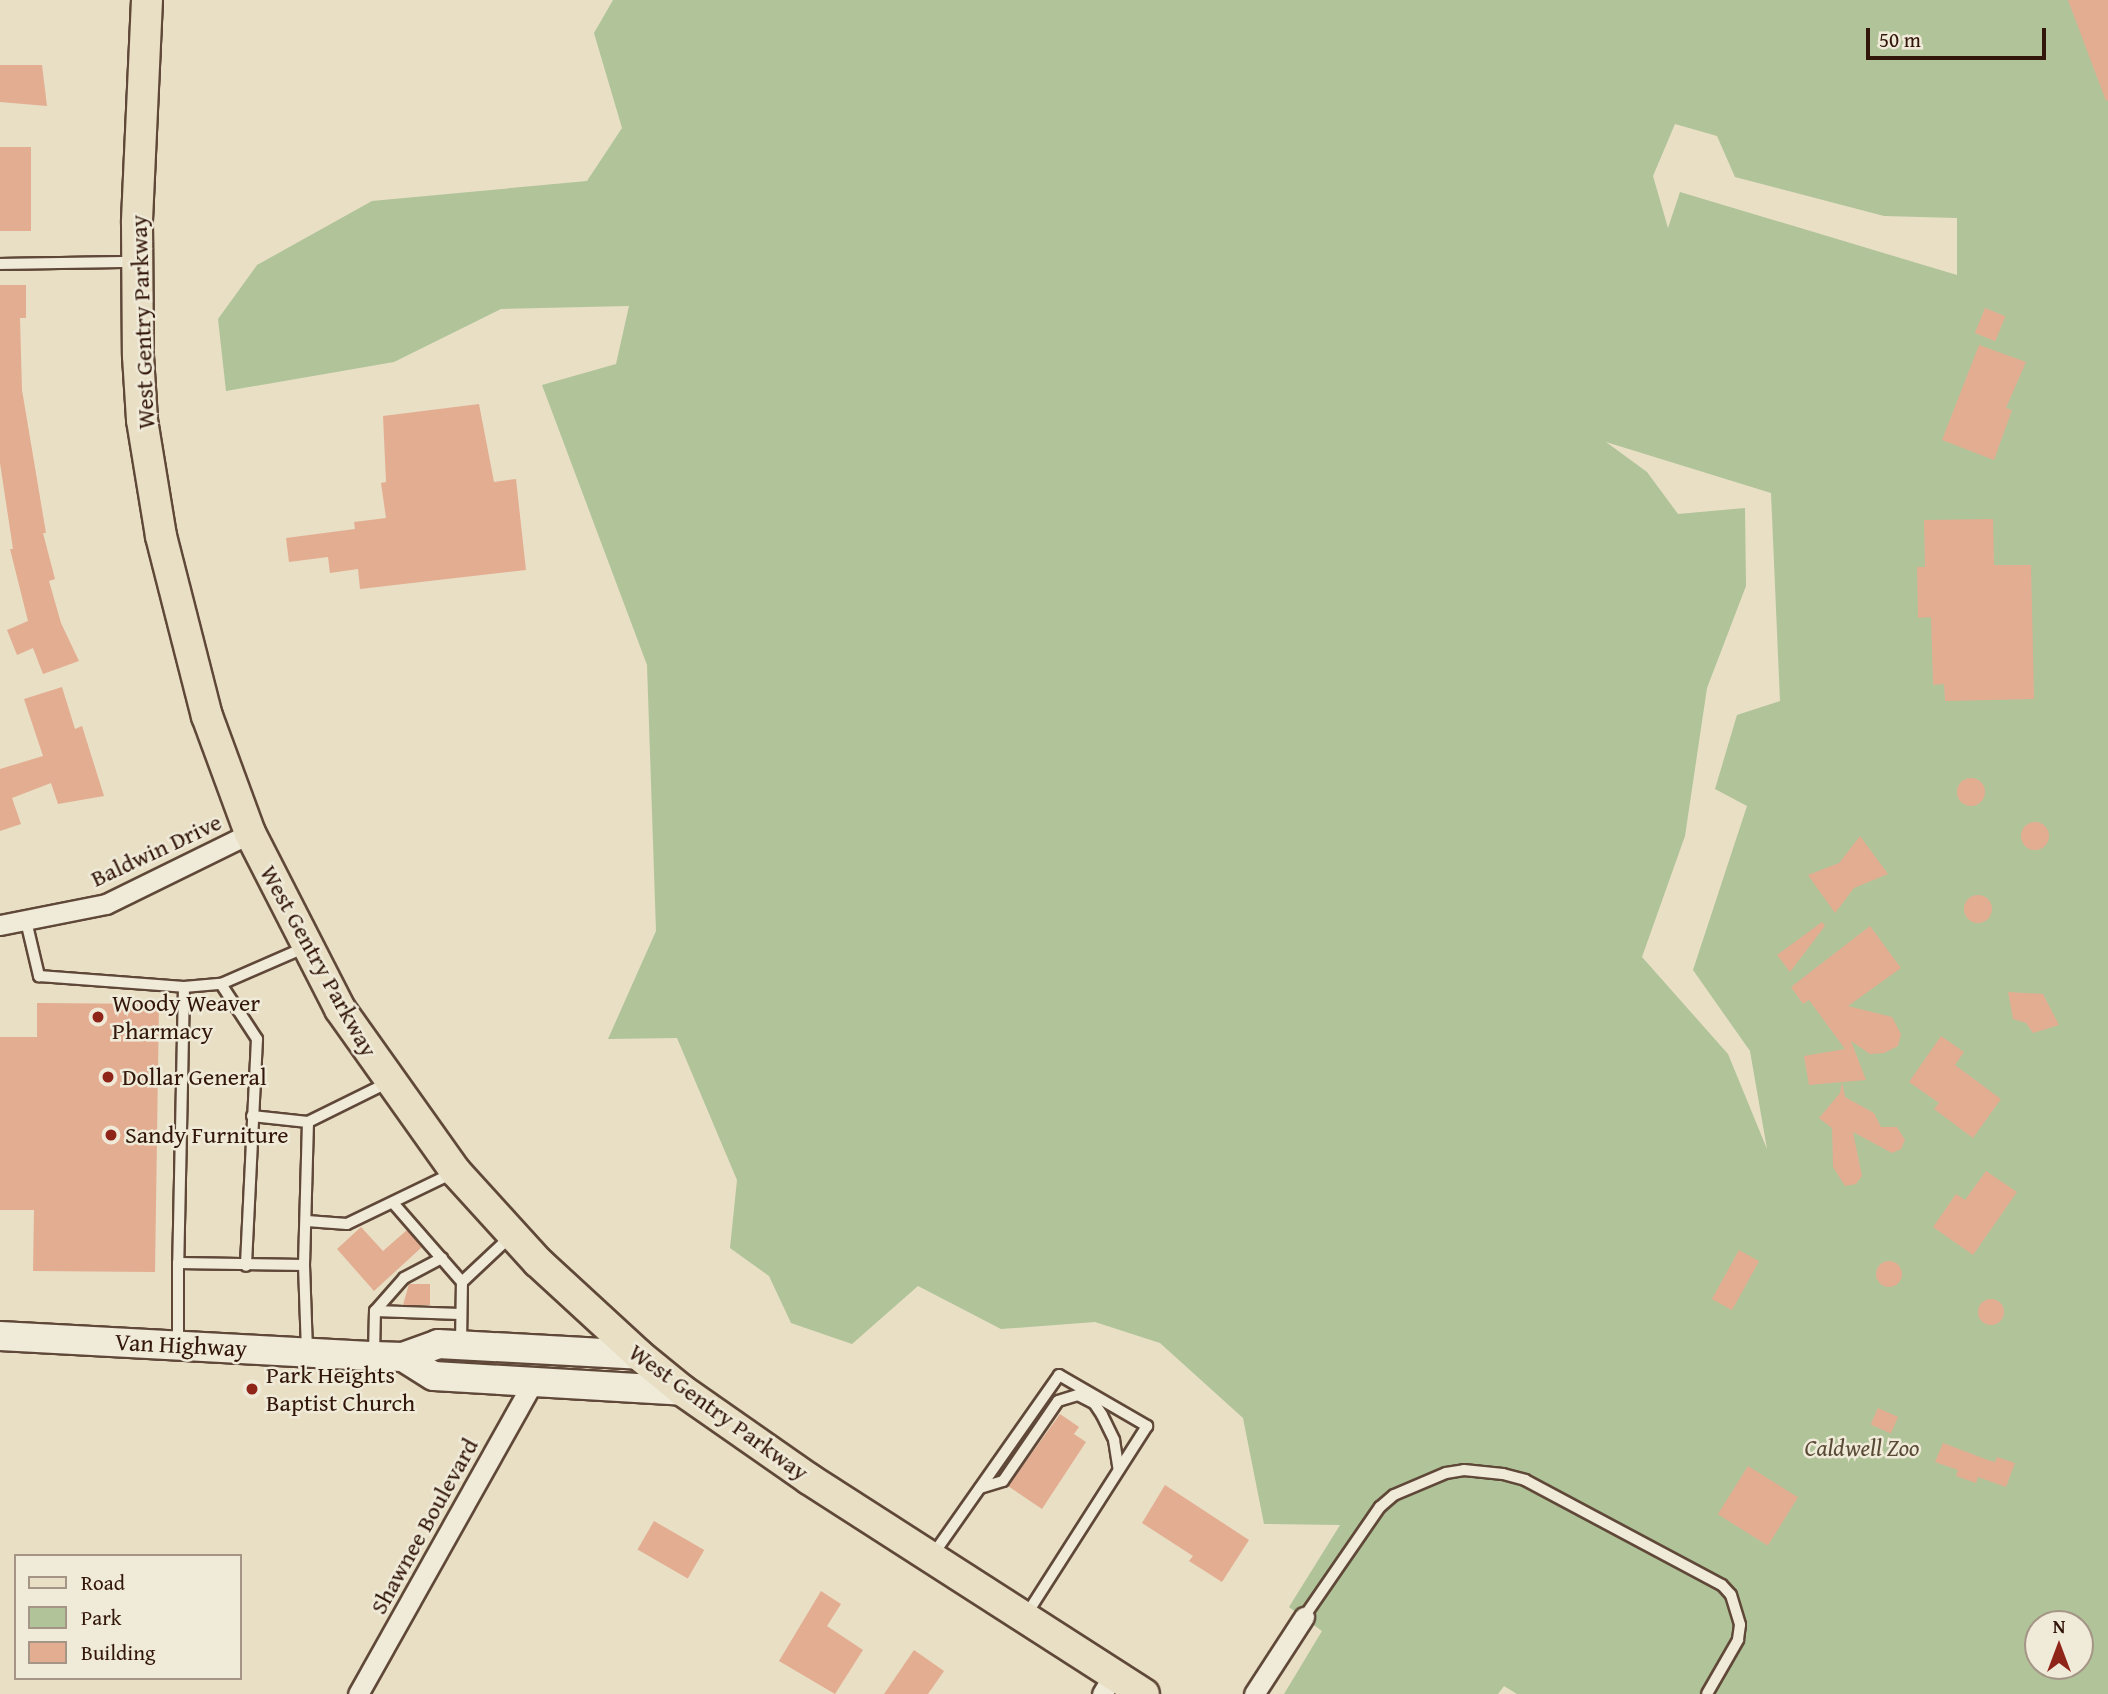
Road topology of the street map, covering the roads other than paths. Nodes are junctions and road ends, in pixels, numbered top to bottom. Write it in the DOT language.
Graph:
graph roads {
  1 [pos="147,0"];
  2 [pos="137,262"];
  3 [pos="0,264"];
  4 [pos="250,833"];
  5 [pos="26,921"];
  6 [pos="0,925"];
  7 [pos="307,947"];
  8 [pos="221,984"];
  9 [pos="184,987"];
  10 [pos="389,1082"];
  11 [pos="252,1116"];
  12 [pos="308,1122"];
  13 [pos="456,1172"];
  14 [pos="394,1204"];
  15 [pos="307,1221"];
  16 [pos="512,1236"];
  17 [pos="442,1258"];
  18 [pos="178,1263"];
  19 [pos="304,1265"];
  20 [pos="246,1266"];
  21 [pos="463,1282"];
  22 [pos="375,1311"];
  23 [pos="460,1314"];
  24 [pos="0,1336"];
  25 [pos="178,1345"];
  26 [pos="461,1346"];
  27 [pos="307,1352"];
  28 [pos="639,1355"];
  29 [pos="374,1356"];
  30 [pos="403,1357"];
  31 [pos="533,1382"];
  32 [pos="682,1391"];
  33 [pos="1119,1469"];
  34 [pos="980,1488"];
  35 [pos="931,1557"];
  36 [pos="1025,1617"];
  37 [pos="1304,1617"];
  38 [pos="1108,1684"];
  39 [pos="358,1694"];
  40 [pos="1144,1694"];
  41 [pos="1254,1694"];
  42 [pos="1707,1694"];
  1 -- 2 [label="main road, West Gentry Parkway"];
  2 -- 3 [label="lane"];
  2 -- 4 [label="main road, West Gentry Parkway"];
  4 -- 5 [label="street, Baldwin Drive"];
  4 -- 7 [label="main road, West Gentry Parkway"];
  5 -- 6 [label="street, Baldwin Drive"];
  5 -- 9 [label="lane"];
  7 -- 8 [label="lane"];
  7 -- 10 [label="main road, West Gentry Parkway"];
  8 -- 9 [label="lane"];
  8 -- 11 [label="lane"];
  9 -- 18 [label="lane"];
  10 -- 12 [label="lane"];
  10 -- 13 [label="main road, West Gentry Parkway"];
  11 -- 12 [label="lane"];
  11 -- 20 [label="lane"];
  12 -- 15 [label="lane"];
  13 -- 14 [label="lane"];
  13 -- 16 [label="main road, West Gentry Parkway"];
  14 -- 15 [label="lane"];
  14 -- 17 [label="lane"];
  15 -- 19 [label="lane"];
  16 -- 21 [label="lane"];
  16 -- 28 [label="main road, West Gentry Parkway"];
  17 -- 21 [label="lane"];
  17 -- 22 [label="lane"];
  18 -- 20 [label="lane"];
  18 -- 25 [label="lane"];
  19 -- 20 [label="lane"];
  19 -- 27 [label="lane"];
  21 -- 23 [label="lane"];
  22 -- 23 [label="lane"];
  22 -- 29 [label="lane"];
  23 -- 26 [label="lane"];
  24 -- 25 [label="main road, Van Highway"];
  25 -- 27 [label="main road, Van Highway"];
  26 -- 28 [label="main road, Van Highway"];
  26 -- 30 [label="main road, Van Highway"];
  27 -- 29 [label="main road, Van Highway"];
  28 -- 32 [label="main road, West Gentry Parkway"];
  29 -- 30 [label="main road, Van Highway"];
  30 -- 31 [label="main road, Van Highway"];
  31 -- 32 [label="main road, Van Highway"];
  31 -- 39 [label="street, Shawnee Boulevard"];
  32 -- 35 [label="main road, West Gentry Parkway"];
  33 -- 34 [label="lane"];
  33 -- 34 [label="lane"];
  33 -- 36 [label="lane"];
  34 -- 35 [label="lane"];
  35 -- 36 [label="main road, West Gentry Parkway"];
  36 -- 38 [label="main road, West Gentry Parkway"];
  37 -- 41 [label="street"];
  37 -- 42 [label="lane"];
  38 -- 40 [label="main road, West Gentry Parkway"];
}
